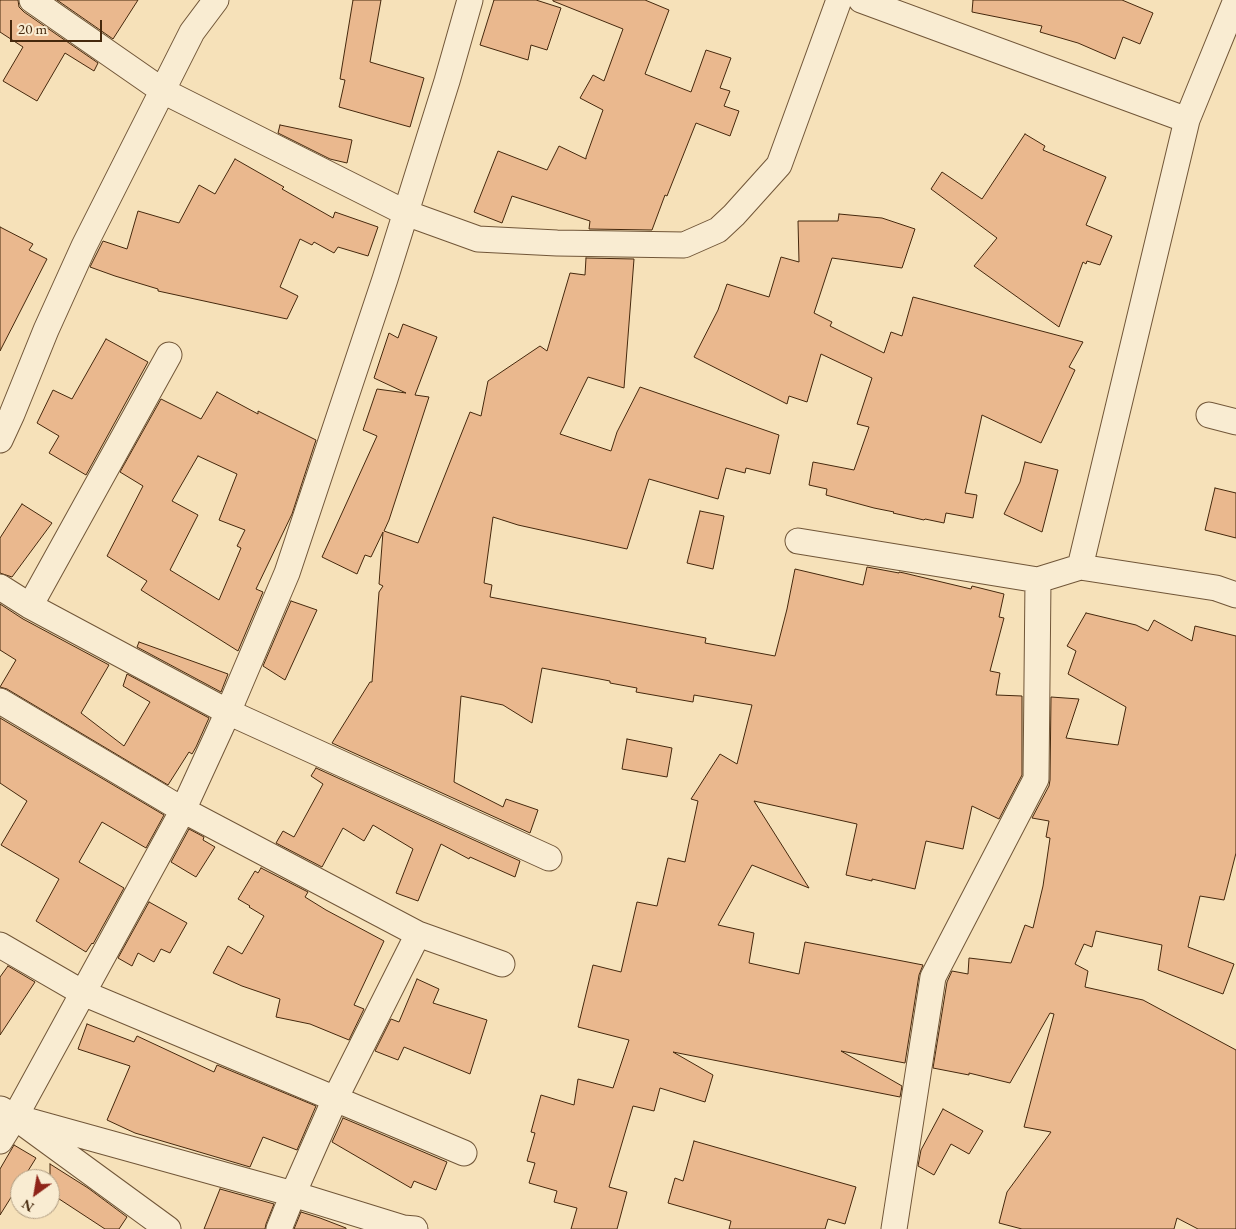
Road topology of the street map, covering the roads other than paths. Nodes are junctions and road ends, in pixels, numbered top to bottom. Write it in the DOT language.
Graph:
graph roads {
  1 [pos="32,0"];
  2 [pos="216,0"];
  3 [pos="470,0"];
  4 [pos="839,0"];
  5 [pos="861,0"];
  6 [pos="1233,10"];
  7 [pos="163,91"];
  8 [pos="1188,120"];
  9 [pos="406,213"];
  10 [pos="169,354"];
  11 [pos="6,410"];
  12 [pos="1209,415"];
  13 [pos="1236,422"];
  14 [pos="0,440"];
  15 [pos="798,541"];
  16 [pos="1080,566"];
  17 [pos="1038,580"];
  18 [pos="0,587"];
  19 [pos="1236,596"];
  20 [pos="30,606"];
  21 [pos="0,701"];
  22 [pos="228,712"];
  23 [pos="183,810"];
  24 [pos="549,858"];
  25 [pos="418,934"];
  26 [pos="0,945"];
  27 [pos="502,964"];
  28 [pos="83,993"];
  29 [pos="335,1099"];
  30 [pos="7,1113"];
  31 [pos="0,1141"];
  32 [pos="464,1152"];
  33 [pos="292,1194"];
  34 [pos="168,1229"];
  35 [pos="279,1229"];
  36 [pos="416,1229"];
  37 [pos="894,1229"];
  1 -- 7 [label="street"];
  2 -- 7 [label="street"];
  3 -- 9 [label="street"];
  4 -- 9 [label="street"];
  5 -- 8 [label="street"];
  6 -- 8 [label="street"];
  7 -- 9 [label="street"];
  7 -- 11 [label="street"];
  8 -- 16 [label="street"];
  9 -- 22 [label="street"];
  10 -- 20 [label="street"];
  11 -- 14 [label="street"];
  12 -- 13 [label="street"];
  15 -- 17 [label="street"];
  16 -- 17 [label="street"];
  16 -- 19 [label="street"];
  17 -- 37 [label="street"];
  18 -- 20 [label="street"];
  20 -- 22 [label="street"];
  21 -- 23 [label="street"];
  22 -- 23 [label="street"];
  22 -- 24 [label="street"];
  23 -- 25 [label="street"];
  23 -- 28 [label="street"];
  25 -- 27 [label="street"];
  25 -- 29 [label="street"];
  26 -- 28 [label="street"];
  28 -- 29 [label="street"];
  28 -- 30 [label="street"];
  29 -- 32 [label="street"];
  29 -- 33 [label="street"];
  30 -- 31 [label="street"];
  30 -- 33 [label="street"];
  30 -- 34 [label="street"];
  33 -- 35 [label="street"];
  33 -- 36 [label="street"];
}
